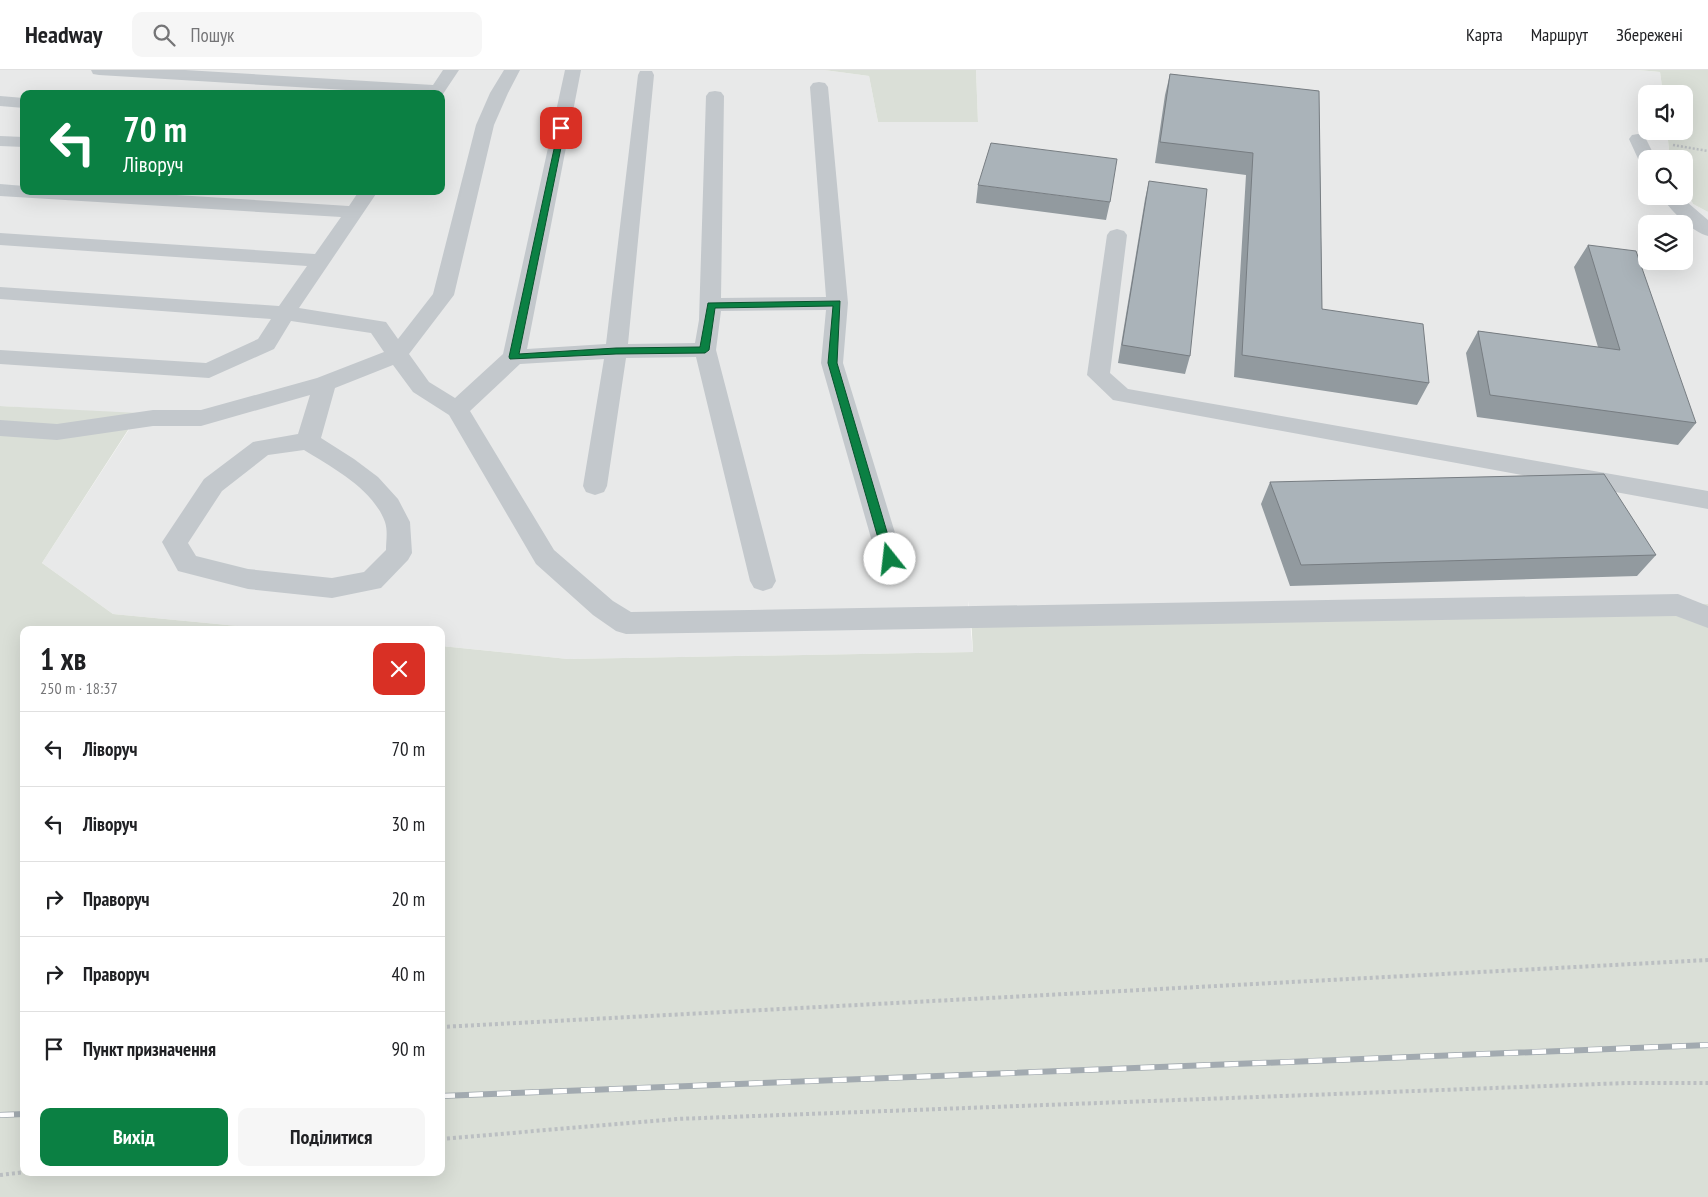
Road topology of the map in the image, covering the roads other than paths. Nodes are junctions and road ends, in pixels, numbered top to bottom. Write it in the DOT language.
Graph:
graph roads {
  1 [pos="99,70"];
  2 [pos="451,70"];
  3 [pos="512,70"];
  4 [pos="573,70"];
  5 [pos="646,74"];
  6 [pos="819,87"];
  7 [pos="405,90"];
  8 [pos="437,90"];
  9 [pos="716,96"];
  10 [pos="0,101"];
  11 [pos="20,103"];
  12 [pos="0,141"];
  13 [pos="20,142"];
  14 [pos="0,190"];
  15 [pos="20,191"];
  16 [pos="80,195"];
  17 [pos="366,195"];
  18 [pos="1677,205"];
  19 [pos="354,212"];
  20 [pos="1708,230"];
  21 [pos="1117,235"];
  22 [pos="0,239"];
  23 [pos="322,260"];
  24 [pos="0,293"];
  25 [pos="837,303"];
  26 [pos="711,305"];
  27 [pos="285,313"];
  28 [pos="705,350"];
  29 [pos="616,351"];
  30 [pos="397,355"];
  31 [pos="0,357"];
  32 [pos="514,357"];
  33 [pos="325,383"];
  34 [pos="457,410"];
  35 [pos="0,428"];
  36 [pos="308,441"];
  37 [pos="595,486"];
  38 [pos="1708,500"];
  39 [pos="890,559"];
  40 [pos="763,581"];
  41 [pos="1708,617"];
  1 -- 7 [label="lane"];
  2 -- 8 [label="lane"];
  3 -- 30 [label="lane"];
  4 -- 32 [label="lane"];
  5 -- 29 [label="lane"];
  6 -- 25 [label="lane"];
  9 -- 26 [label="lane"];
  10 -- 11 [label="lane"];
  12 -- 13 [label="lane"];
  14 -- 15 [label="lane"];
  16 -- 19 [label="lane"];
  17 -- 19 [label="lane"];
  18 -- 20 [label="lane"];
  19 -- 23 [label="lane"];
  21 -- 38 [label="lane"];
  22 -- 23 [label="lane"];
  23 -- 27 [label="lane"];
  24 -- 27 [label="lane"];
  25 -- 26 [label="lane"];
  25 -- 39 [label="lane"];
  26 -- 28 [label="lane"];
  27 -- 30 [label="lane"];
  27 -- 31 [label="lane"];
  28 -- 29 [label="lane"];
  28 -- 40 [label="lane"];
  29 -- 32 [label="lane"];
  29 -- 37 [label="lane"];
  30 -- 33 [label="lane"];
  30 -- 34 [label="lane"];
  32 -- 34 [label="lane"];
  33 -- 35 [label="lane"];
  33 -- 36 [label="lane"];
  34 -- 41 [label="lane"];
  36 -- 36 [label="lane"];
}
